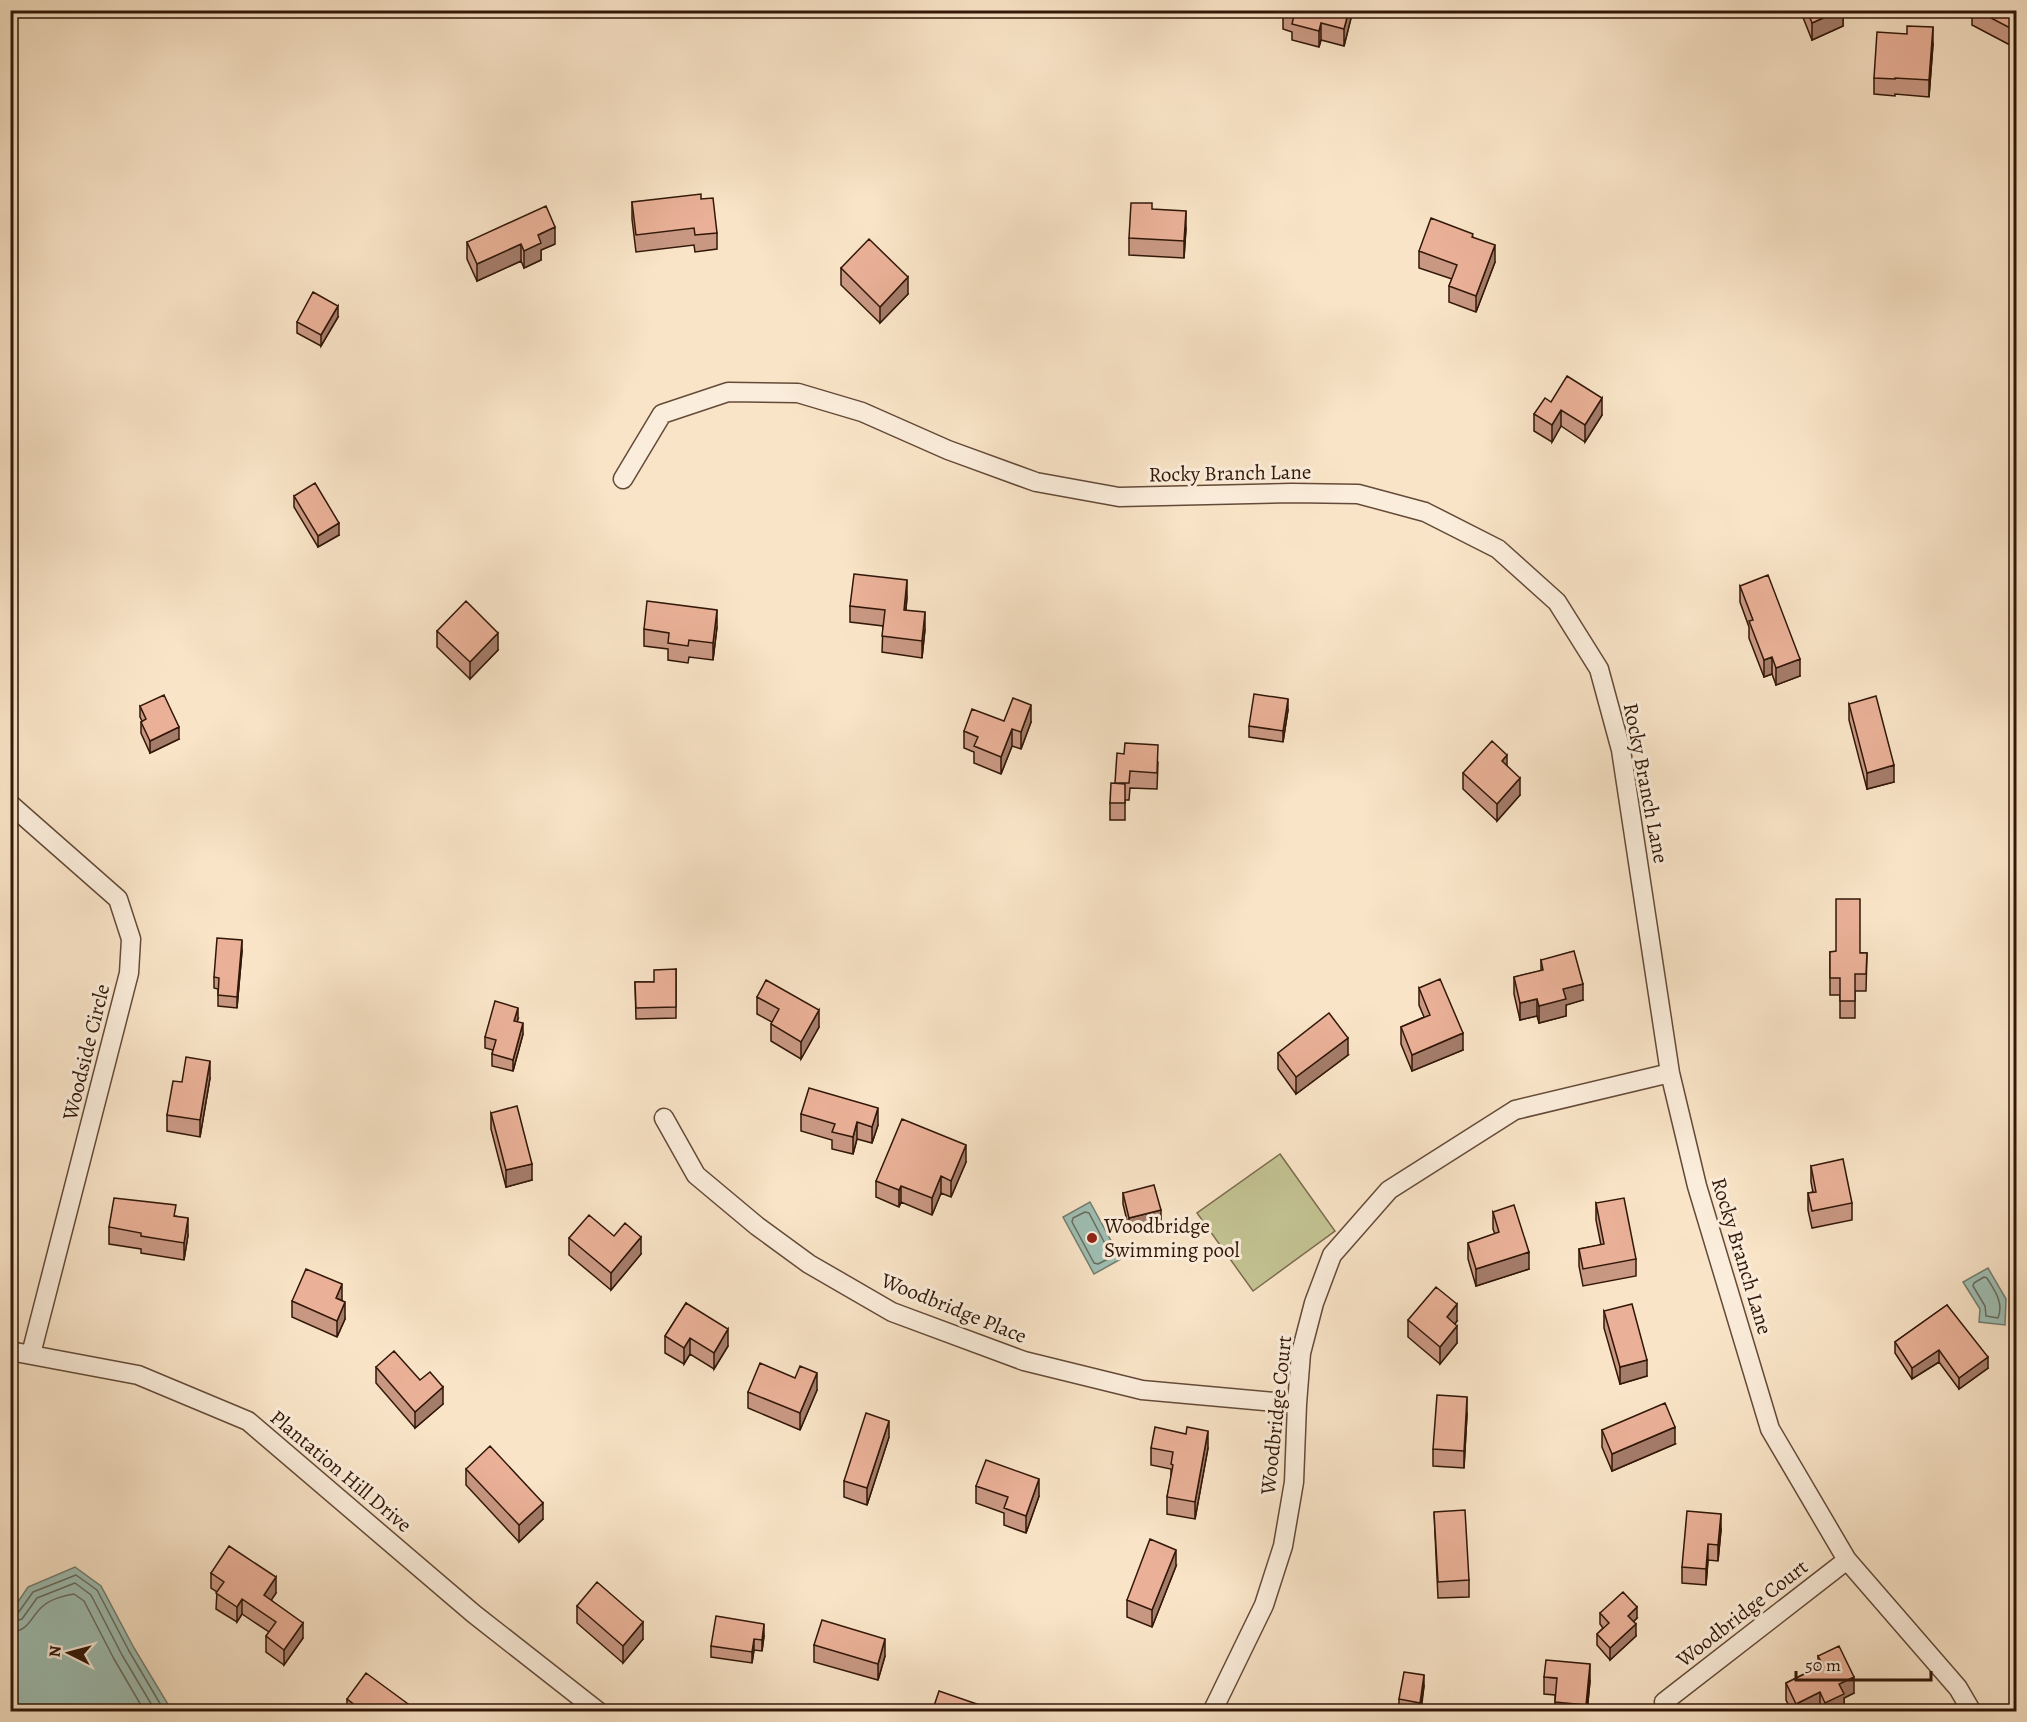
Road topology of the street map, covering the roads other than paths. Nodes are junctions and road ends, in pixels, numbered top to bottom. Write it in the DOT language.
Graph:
graph roads {
  1 [pos="623,479"];
  2 [pos="10,804"];
  3 [pos="1670,1073"];
  4 [pos="664,1118"];
  5 [pos="10,1351"];
  6 [pos="31,1354"];
  7 [pos="1297,1404"];
  8 [pos="1847,1560"];
  9 [pos="1664,1701"];
  10 [pos="599,1712"];
  11 [pos="1212,1712"];
  12 [pos="1972,1712"];
  1 -- 3 [label="street, Rocky Branch Lane"];
  2 -- 6 [label="street, Woodside Circle"];
  3 -- 7 [label="street, Woodbridge Court"];
  3 -- 8 [label="street, Rocky Branch Lane"];
  4 -- 7 [label="street, Woodbridge Place"];
  5 -- 6 [label="street, Plantation Hill Drive"];
  6 -- 10 [label="street, Plantation Hill Drive"];
  7 -- 11 [label="street, Woodbridge Court"];
  8 -- 9 [label="street, Woodbridge Court"];
  8 -- 12 [label="street, Rocky Branch Lane"];
}
